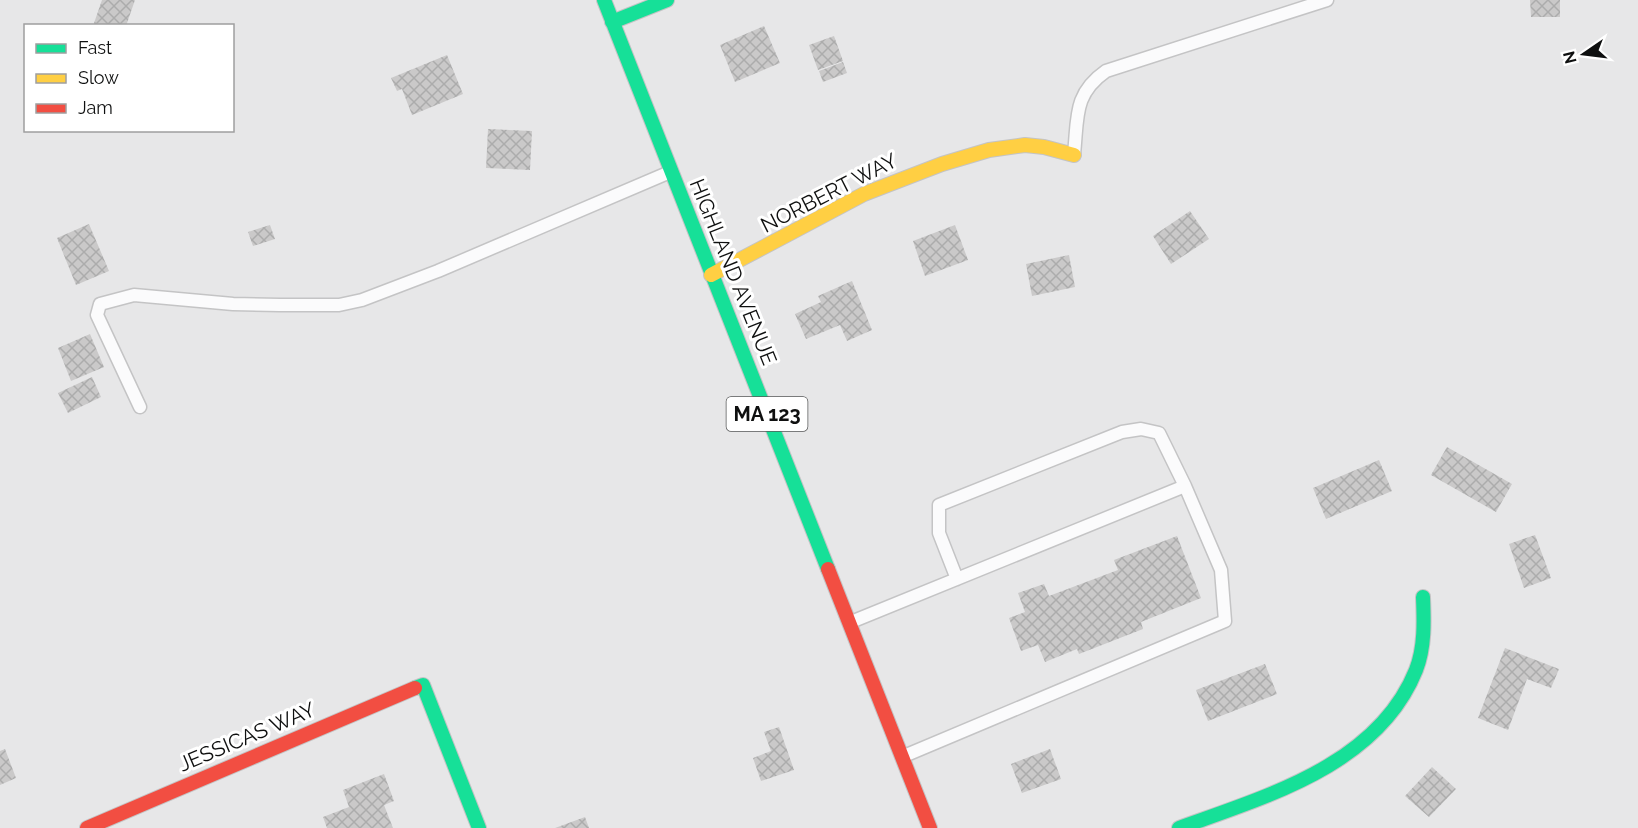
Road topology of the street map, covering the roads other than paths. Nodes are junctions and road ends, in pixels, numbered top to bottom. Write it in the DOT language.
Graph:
graph roads {
  1 [pos="604,0"];
  2 [pos="667,0"];
  3 [pos="1327,0"];
  4 [pos="612,22"];
  5 [pos="1074,155"];
  6 [pos="671,172"];
  7 [pos="711,275"];
  8 [pos="140,407"];
  9 [pos="1185,486"];
  10 [pos="957,579"];
  11 [pos="1423,597"];
  12 [pos="849,623"];
  13 [pos="902,756"];
  14 [pos="87,828"];
  15 [pos="479,828"];
  16 [pos="930,828"];
  17 [pos="1179,828"];
  1 -- 4 [label="street, HIGHLAND AVENUE / MA 123"];
  2 -- 4 [label="street"];
  3 -- 5 [label="lane"];
  4 -- 6 [label="street, HIGHLAND AVENUE / MA 123"];
  5 -- 7 [label="street, NORBERT WAY"];
  6 -- 7 [label="street, HIGHLAND AVENUE / MA 123"];
  6 -- 8 [label="lane"];
  7 -- 12 [label="street, HIGHLAND AVENUE / MA 123"];
  9 -- 10 [label="lane"];
  9 -- 10 [label="lane"];
  9 -- 13 [label="lane"];
  10 -- 12 [label="lane"];
  11 -- 17 [label="street"];
  12 -- 13 [label="street, HIGHLAND AVENUE / MA 123"];
  13 -- 16 [label="street, HIGHLAND AVENUE / MA 123"];
  14 -- 15 [label="street, JESSICAS WAY"];
}
